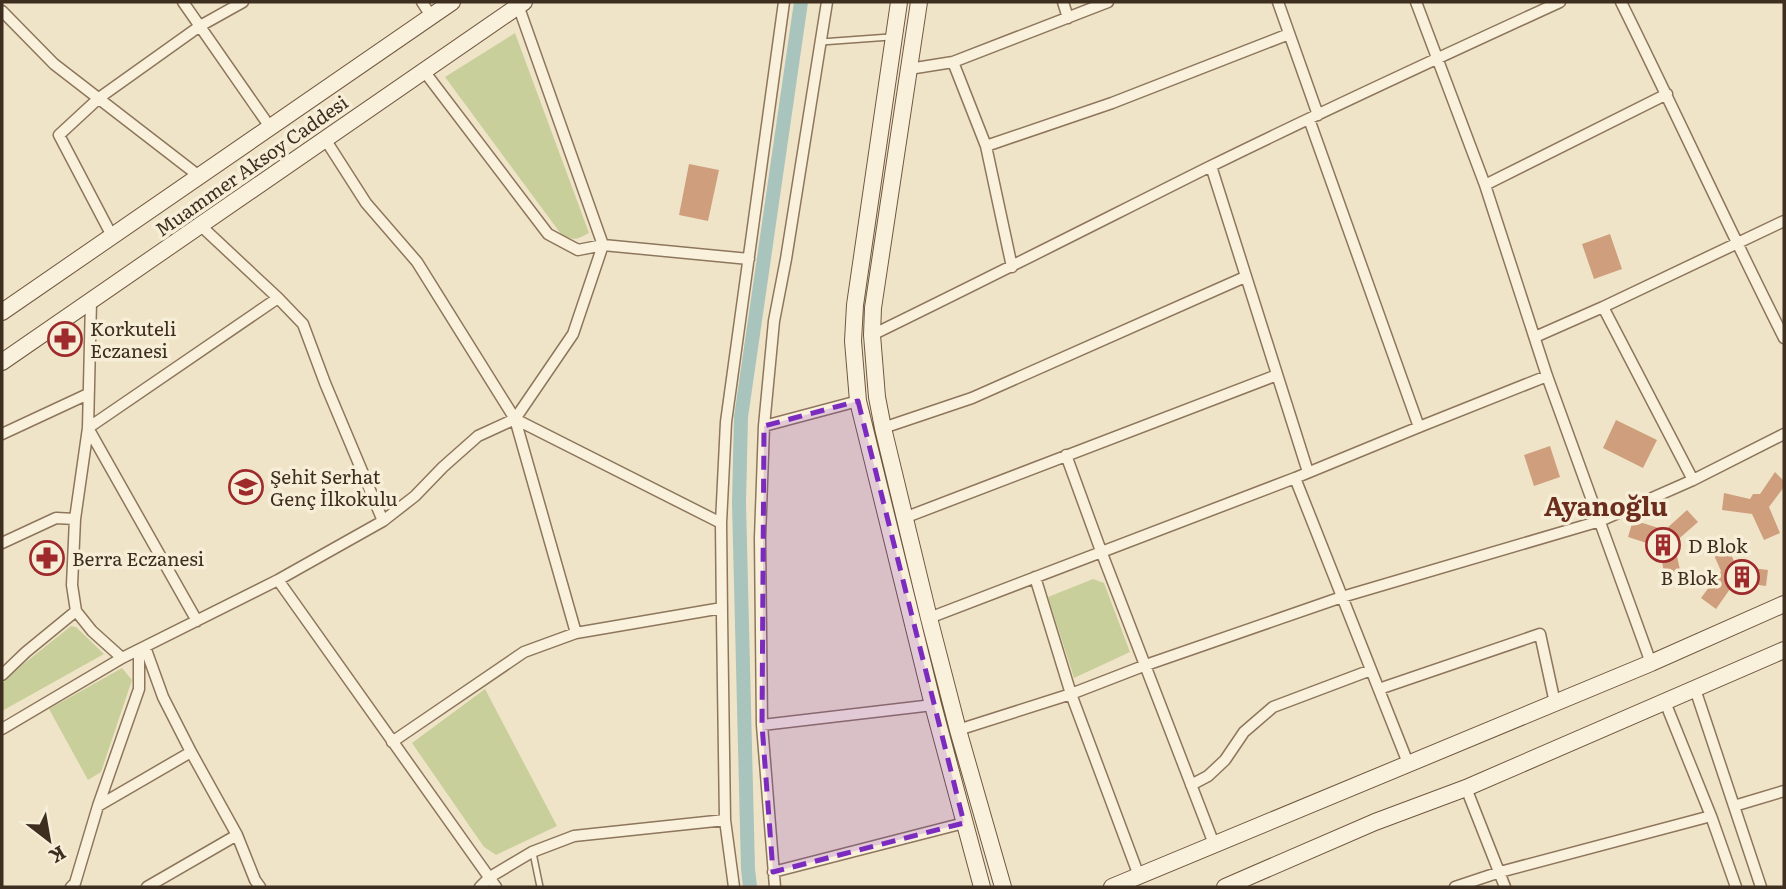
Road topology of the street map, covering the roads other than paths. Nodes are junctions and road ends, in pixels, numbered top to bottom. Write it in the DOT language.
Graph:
graph roads {
  1 [pos="183,2"];
  2 [pos="243,2"];
  3 [pos="422,2"];
  4 [pos="452,2"];
  5 [pos="784,2"];
  6 [pos="827,2"];
  7 [pos="899,2"];
  8 [pos="919,2"];
  9 [pos="1063,2"];
  10 [pos="1108,2"];
  11 [pos="1278,2"];
  12 [pos="1416,2"];
  13 [pos="1560,2"];
  14 [pos="1621,2"];
  15 [pos="521,4"];
  16 [pos="2,11"];
  17 [pos="431,16"];
  18 [pos="1068,18"];
  19 [pos="200,26"];
  20 [pos="1289,34"];
  21 [pos="893,37"];
  22 [pos="821,42"];
  23 [pos="1437,58"];
  24 [pos="953,62"];
  25 [pos="909,69"];
  26 [pos="424,71"];
  27 [pos="1667,94"];
  28 [pos="99,98"];
  29 [pos="1313,117"];
  30 [pos="270,127"];
  31 [pos="325,139"];
  32 [pos="986,146"];
  33 [pos="1211,166"];
  34 [pos="199,176"];
  35 [pos="1485,185"];
  36 [pos="1784,221"];
  37 [pos="201,225"];
  38 [pos="112,236"];
  39 [pos="1736,243"];
  40 [pos="603,245"];
  41 [pos="749,259"];
  42 [pos="1012,267"];
  43 [pos="1245,277"];
  44 [pos="278,298"];
  45 [pos="90,301"];
  46 [pos="1603,307"];
  47 [pos="2,313"];
  48 [pos="872,335"];
  49 [pos="1535,337"];
  50 [pos="1784,338"];
  51 [pos="2,362"];
  52 [pos="1277,376"];
  53 [pos="1547,376"];
  54 [pos="88,394"];
  55 [pos="858,401"];
  56 [pos="515,419"];
  57 [pos="764,426"];
  58 [pos="1419,426"];
  59 [pos="88,428"];
  60 [pos="883,428"];
  61 [pos="2,434"];
  62 [pos="1784,434"];
  63 [pos="1066,455"];
  64 [pos="1308,472"];
  65 [pos="1295,478"];
  66 [pos="1693,480"];
  67 [pos="904,517"];
  68 [pos="75,519"];
  69 [pos="383,521"];
  70 [pos="1600,521"];
  71 [pos="721,523"];
  72 [pos="2,543"];
  73 [pos="1101,551"];
  74 [pos="1035,577"];
  75 [pos="278,580"];
  76 [pos="1342,597"];
  77 [pos="1784,604"];
  78 [pos="722,608"];
  79 [pos="76,611"];
  80 [pos="929,618"];
  81 [pos="198,621"];
  82 [pos="576,633"];
  83 [pos="142,648"];
  84 [pos="1784,650"];
  85 [pos="122,658"];
  86 [pos="1651,663"];
  87 [pos="1146,665"];
  88 [pos="1371,670"];
  89 [pos="2,675"];
  90 [pos="1695,689"];
  91 [pos="1379,690"];
  92 [pos="1071,694"];
  93 [pos="1665,702"];
  94 [pos="1555,703"];
  95 [pos="933,705"];
  96 [pos="762,726"];
  97 [pos="2,729"];
  98 [pos="958,730"];
  99 [pos="392,742"];
  100 [pos="191,752"];
  101 [pos="1408,764"];
  102 [pos="1191,785"];
  103 [pos="1466,788"];
  104 [pos="1784,792"];
  105 [pos="98,806"];
  106 [pos="1734,806"];
  107 [pos="1711,816"];
  108 [pos="725,820"];
  109 [pos="964,823"];
  110 [pos="237,835"];
  111 [pos="1214,844"];
  112 [pos="533,852"];
  113 [pos="773,872"];
  114 [pos="1500,872"];
  115 [pos="1139,876"];
  116 [pos="490,877"];
  117 [pos="73,885"];
  118 [pos="87,887"];
  119 [pos="147,887"];
  120 [pos="260,887"];
  121 [pos="480,887"];
  122 [pos="496,887"];
  123 [pos="540,887"];
  124 [pos="734,887"];
  125 [pos="775,887"];
  126 [pos="982,887"];
  127 [pos="1003,887"];
  128 [pos="1112,887"];
  129 [pos="1225,887"];
  130 [pos="1455,887"];
  131 [pos="1505,887"];
  132 [pos="1736,887"];
  133 [pos="1761,887"];
  1 -- 19 [label="street"];
  2 -- 19 [label="street"];
  3 -- 17 [label="street"];
  4 -- 17 [label="street, Muammer Aksoy Caddesi"];
  5 -- 41 [label="street"];
  6 -- 22 [label="street"];
  7 -- 21 [label="street"];
  8 -- 25 [label="street"];
  9 -- 18 [label="street"];
  10 -- 18 [label="street"];
  11 -- 20 [label="street"];
  12 -- 23 [label="street"];
  13 -- 23 [label="street"];
  14 -- 27 [label="street"];
  15 -- 26 [label="street, Muammer Aksoy Caddesi"];
  15 -- 40 [label="street"];
  16 -- 28 [label="street"];
  17 -- 30 [label="street, Muammer Aksoy Caddesi"];
  18 -- 24 [label="street"];
  19 -- 28 [label="street"];
  19 -- 30 [label="street"];
  20 -- 29 [label="street"];
  20 -- 32 [label="street"];
  21 -- 22 [label="lane"];
  21 -- 55 [label="street"];
  22 -- 57 [label="street"];
  23 -- 29 [label="street"];
  23 -- 35 [label="street"];
  24 -- 25 [label="street"];
  24 -- 32 [label="street"];
  25 -- 48 [label="street"];
  26 -- 31 [label="street, Muammer Aksoy Caddesi"];
  26 -- 40 [label="street"];
  27 -- 35 [label="street"];
  27 -- 39 [label="street"];
  28 -- 34 [label="street"];
  28 -- 38 [label="street"];
  29 -- 33 [label="street"];
  29 -- 58 [label="street"];
  30 -- 34 [label="street, Muammer Aksoy Caddesi"];
  31 -- 37 [label="street, Muammer Aksoy Caddesi"];
  31 -- 56 [label="street"];
  32 -- 42 [label="street"];
  33 -- 42 [label="street"];
  33 -- 43 [label="street"];
  34 -- 38 [label="street, Muammer Aksoy Caddesi"];
  35 -- 49 [label="street"];
  36 -- 39 [label="street"];
  37 -- 44 [label="street"];
  37 -- 45 [label="street, Muammer Aksoy Caddesi"];
  38 -- 47 [label="street, Muammer Aksoy Caddesi"];
  39 -- 46 [label="street"];
  39 -- 50 [label="street"];
  40 -- 41 [label="street"];
  40 -- 56 [label="street"];
  41 -- 71 [label="street"];
  42 -- 48 [label="street"];
  43 -- 52 [label="street"];
  43 -- 60 [label="street"];
  44 -- 59 [label="street"];
  44 -- 69 [label="street"];
  45 -- 51 [label="street, Muammer Aksoy Caddesi"];
  45 -- 54 [label="street"];
  46 -- 49 [label="street"];
  46 -- 66 [label="street"];
  48 -- 60 [label="street"];
  49 -- 53 [label="street"];
  52 -- 63 [label="street"];
  52 -- 64 [label="street"];
  53 -- 58 [label="street"];
  53 -- 70 [label="street"];
  54 -- 59 [label="street"];
  54 -- 61 [label="street"];
  55 -- 57 [label="street"];
  55 -- 95 [label="street"];
  56 -- 69 [label="street"];
  56 -- 71 [label="street"];
  56 -- 82 [label="street"];
  57 -- 96 [label="street"];
  58 -- 64 [label="street"];
  59 -- 68 [label="street"];
  59 -- 81 [label="street"];
  60 -- 67 [label="street"];
  62 -- 66 [label="street"];
  63 -- 67 [label="street"];
  63 -- 73 [label="street"];
  64 -- 65 [label="street"];
  65 -- 73 [label="street"];
  65 -- 76 [label="street"];
  66 -- 70 [label="street"];
  67 -- 80 [label="street"];
  68 -- 72 [label="street"];
  68 -- 79 [label="street"];
  69 -- 75 [label="street"];
  70 -- 76 [label="street"];
  70 -- 86 [label="street"];
  71 -- 78 [label="street"];
  73 -- 74 [label="street"];
  73 -- 87 [label="street"];
  74 -- 80 [label="street"];
  74 -- 92 [label="street"];
  75 -- 81 [label="street"];
  75 -- 99 [label="street"];
  76 -- 87 [label="street"];
  76 -- 88 [label="street"];
  77 -- 86 [label="street"];
  78 -- 82 [label="street"];
  78 -- 108 [label="street"];
  79 -- 85 [label="street"];
  79 -- 89 [label="street"];
  80 -- 98 [label="street"];
  81 -- 83 [label="street"];
  82 -- 99 [label="street"];
  83 -- 85 [label="street"];
  83 -- 100 [label="street"];
  83 -- 105 [label="street"];
  84 -- 90 [label="street"];
  85 -- 97 [label="street"];
  86 -- 94 [label="street"];
  87 -- 92 [label="street"];
  87 -- 102 [label="street"];
  88 -- 91 [label="street"];
  88 -- 102 [label="street"];
  90 -- 93 [label="street"];
  90 -- 106 [label="street"];
  91 -- 94 [label="street"];
  91 -- 101 [label="street"];
  92 -- 98 [label="street"];
  92 -- 115 [label="street"];
  93 -- 103 [label="street"];
  93 -- 107 [label="street"];
  94 -- 101 [label="street"];
  95 -- 96 [label="street"];
  95 -- 109 [label="street"];
  96 -- 113 [label="street"];
  98 -- 127 [label="street"];
  99 -- 116 [label="street"];
  100 -- 105 [label="street"];
  100 -- 110 [label="street"];
  101 -- 111 [label="street"];
  102 -- 111 [label="street"];
  103 -- 114 [label="street"];
  103 -- 129 [label="street"];
  104 -- 106 [label="street"];
  105 -- 117 [label="street"];
  106 -- 133 [label="street"];
  107 -- 114 [label="street"];
  107 -- 132 [label="street"];
  108 -- 112 [label="street"];
  108 -- 124 [label="street"];
  109 -- 113 [label="street"];
  109 -- 126 [label="street"];
  110 -- 119 [label="street"];
  110 -- 120 [label="street"];
  111 -- 115 [label="street"];
  112 -- 116 [label="street"];
  112 -- 123 [label="lane"];
  113 -- 125 [label="street"];
  114 -- 130 [label="street"];
  114 -- 131 [label="street"];
  115 -- 128 [label="street"];
  116 -- 121 [label="street"];
  116 -- 122 [label="street"];
  117 -- 118 [label="street"];
}
